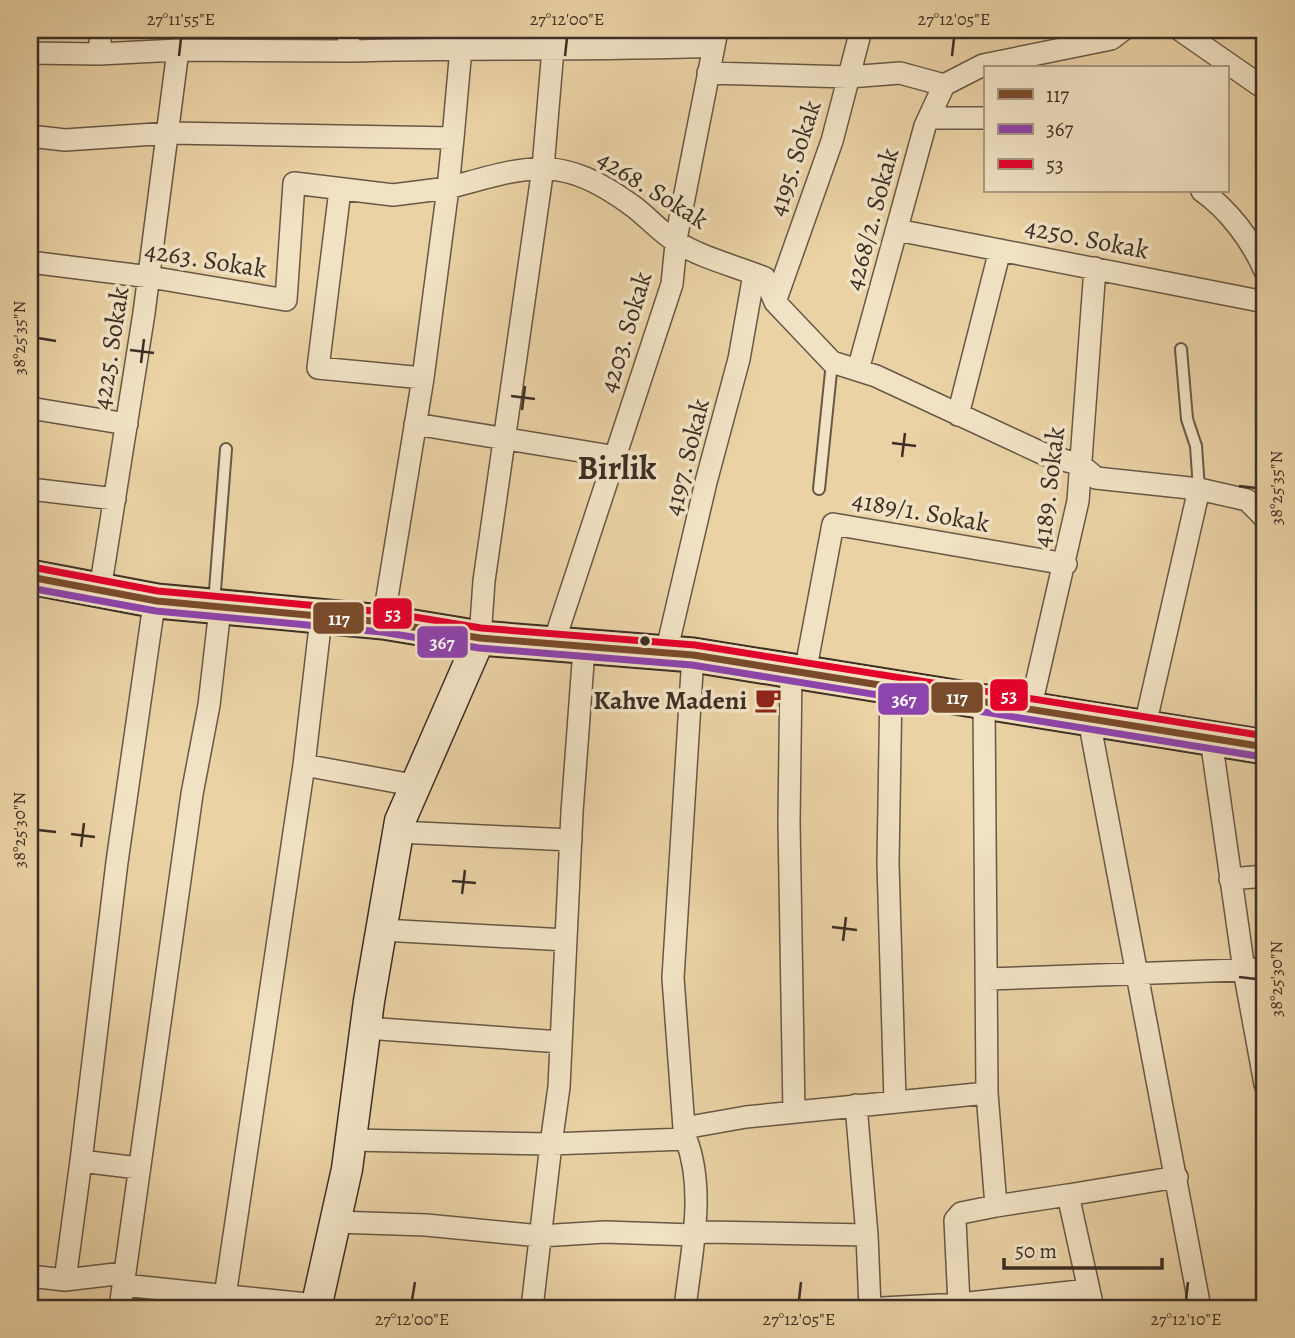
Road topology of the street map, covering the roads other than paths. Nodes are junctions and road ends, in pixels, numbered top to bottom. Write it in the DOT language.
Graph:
graph roads {
  1 [pos="101,30"];
  2 [pos="862,30"];
  3 [pos="1180,30"];
  4 [pos="1115,33"];
  5 [pos="711,35"];
  6 [pos="349,40"];
  7 [pos="188,43"];
  8 [pos="461,48"];
  9 [pos="553,49"];
  10 [pos="30,53"];
  11 [pos="99,54"];
  12 [pos="708,73"];
  13 [pos="849,77"];
  14 [pos="944,86"];
  15 [pos="1265,89"];
  16 [pos="929,118"];
  17 [pos="984,118"];
  18 [pos="170,133"];
  19 [pos="30,136"];
  20 [pos="453,138"];
  21 [pos="543,168"];
  22 [pos="448,188"];
  23 [pos="341,190"];
  24 [pos="1203,192"];
  25 [pos="897,230"];
  26 [pos="676,242"];
  27 [pos="1000,250"];
  28 [pos="30,262"];
  29 [pos="1095,268"];
  30 [pos="1265,271"];
  31 [pos="754,274"];
  32 [pos="149,277"];
  33 [pos="775,302"];
  34 [pos="1265,302"];
  35 [pos="1181,349"];
  36 [pos="832,362"];
  37 [pos="858,370"];
  38 [pos="423,378"];
  39 [pos="30,408"];
  40 [pos="958,415"];
  41 [pos="127,424"];
  42 [pos="415,424"];
  43 [pos="504,437"];
  44 [pos="226,449"];
  45 [pos="617,457"];
  46 [pos="1081,465"];
  47 [pos="30,489"];
  48 [pos="820,489"];
  49 [pos="1199,489"];
  50 [pos="115,499"];
  51 [pos="1265,518"];
  52 [pos="1066,564"];
  53 [pos="30,577"];
  54 [pos="100,590"];
  55 [pos="157,601"];
  56 [pos="217,608"];
  57 [pos="321,618"];
  58 [pos="383,622"];
  59 [pos="480,638"];
  60 [pos="569,647"];
  61 [pos="680,654"];
  62 [pos="798,672"];
  63 [pos="891,687"];
  64 [pos="984,701"];
  65 [pos="1030,710"];
  66 [pos="1089,720"];
  67 [pos="1144,730"];
  68 [pos="1211,739"];
  69 [pos="1265,747"];
  70 [pos="304,765"];
  71 [pos="418,786"];
  72 [pos="398,832"];
  73 [pos="571,840"];
  74 [pos="1265,876"];
  75 [pos="1230,879"];
  76 [pos="382,930"];
  77 [pos="566,940"];
  78 [pos="1265,969"];
  79 [pos="1244,970"];
  80 [pos="1136,976"];
  81 [pos="987,979"];
  82 [pos="366,1028"];
  83 [pos="561,1042"];
  84 [pos="1265,1084"];
  85 [pos="987,1093"];
  86 [pos="895,1101"];
  87 [pos="856,1105"];
  88 [pos="794,1112"];
  89 [pos="685,1133"];
  90 [pos="351,1139"];
  91 [pos="551,1144"];
  92 [pos="81,1161"];
  93 [pos="138,1168"];
  94 [pos="1177,1177"];
  95 [pos="1068,1195"];
  96 [pos="996,1206"];
  97 [pos="335,1222"];
  98 [pos="693,1235"];
  99 [pos="866,1235"];
  100 [pos="540,1236"];
  101 [pos="30,1276"];
  102 [pos="124,1279"];
  103 [pos="65,1280"];
  104 [pos="225,1296"];
  105 [pos="1091,1299"];
  106 [pos="959,1306"];
  107 [pos="317,1307"];
  108 [pos="120,1308"];
  109 [pos="532,1308"];
  110 [pos="685,1308"];
  111 [pos="870,1308"];
  112 [pos="882,1308"];
  113 [pos="1200,1308"];
  1 -- 11 [label="street"];
  2 -- 13 [label="street, 4195. Sokak"];
  3 -- 15 [label="street"];
  4 -- 14 [label="street"];
  5 -- 9 [label="street"];
  5 -- 12 [label="street, 4203. Sokak"];
  6 -- 7 [label="street"];
  6 -- 8 [label="street"];
  7 -- 11 [label="street"];
  7 -- 18 [label="street, 4225. Sokak"];
  8 -- 9 [label="street"];
  8 -- 20 [label="street"];
  9 -- 21 [label="street"];
  10 -- 11 [label="street"];
  12 -- 13 [label="street"];
  12 -- 26 [label="street, 4203. Sokak"];
  13 -- 14 [label="street"];
  13 -- 33 [label="street, 4195. Sokak"];
  14 -- 16 [label="street, 4268/2. Sokak"];
  16 -- 17 [label="street"];
  16 -- 25 [label="street, 4268/2. Sokak"];
  18 -- 19 [label="street"];
  18 -- 20 [label="street"];
  18 -- 32 [label="street, 4225. Sokak"];
  20 -- 22 [label="street"];
  21 -- 22 [label="street, 4268. Sokak"];
  21 -- 26 [label="street, 4268. Sokak"];
  21 -- 43 [label="street"];
  22 -- 23 [label="street, 4263. Sokak"];
  22 -- 38 [label="street"];
  23 -- 32 [label="street, 4263. Sokak"];
  23 -- 38 [label="street"];
  24 -- 30 [label="street"];
  25 -- 27 [label="street, 4250. Sokak"];
  25 -- 37 [label="street, 4268/2. Sokak"];
  26 -- 31 [label="street, 4268. Sokak"];
  26 -- 45 [label="street, 4203. Sokak"];
  27 -- 29 [label="street, 4250. Sokak"];
  27 -- 40 [label="street"];
  28 -- 32 [label="street, 4263. Sokak"];
  29 -- 34 [label="street, 4250. Sokak"];
  29 -- 46 [label="street, 4189. Sokak"];
  31 -- 33 [label="street, 4268. Sokak"];
  31 -- 61 [label="street, 4197. Sokak"];
  32 -- 41 [label="street, 4225. Sokak"];
  33 -- 36 [label="street, 4268. Sokak"];
  35 -- 49 [label="lane"];
  36 -- 37 [label="street, 4268. Sokak"];
  36 -- 48 [label="lane"];
  37 -- 40 [label="street, 4268. Sokak"];
  38 -- 42 [label="street"];
  39 -- 41 [label="street"];
  40 -- 46 [label="street, 4268. Sokak"];
  41 -- 50 [label="street, 4225. Sokak"];
  42 -- 43 [label="street"];
  42 -- 58 [label="street"];
  43 -- 45 [label="street"];
  43 -- 59 [label="street"];
  44 -- 56 [label="lane"];
  45 -- 60 [label="street, 4203. Sokak"];
  46 -- 49 [label="street, 4268. Sokak"];
  46 -- 52 [label="street, 4189. Sokak"];
  47 -- 50 [label="street"];
  49 -- 51 [label="street, 4268. Sokak"];
  49 -- 67 [label="street"];
  50 -- 54 [label="street, 4225. Sokak"];
  52 -- 62 [label="street, 4189/1. Sokak"];
  52 -- 65 [label="street, 4189. Sokak"];
  53 -- 54 [label="main road"];
  54 -- 55 [label="main road"];
  55 -- 56 [label="main road"];
  55 -- 92 [label="street"];
  56 -- 57 [label="main road"];
  56 -- 93 [label="street"];
  57 -- 58 [label="main road"];
  57 -- 70 [label="street"];
  58 -- 59 [label="main road"];
  59 -- 60 [label="main road"];
  59 -- 71 [label="main road"];
  60 -- 61 [label="main road"];
  60 -- 73 [label="street, 4203. Sokak"];
  61 -- 62 [label="main road"];
  61 -- 89 [label="street, 4197. Sokak"];
  62 -- 63 [label="main road"];
  62 -- 88 [label="street"];
  63 -- 64 [label="main road"];
  63 -- 86 [label="street"];
  64 -- 65 [label="main road"];
  64 -- 81 [label="street"];
  65 -- 66 [label="main road"];
  66 -- 67 [label="main road"];
  66 -- 80 [label="street"];
  67 -- 68 [label="main road"];
  68 -- 69 [label="main road"];
  68 -- 75 [label="street"];
  70 -- 71 [label="street"];
  70 -- 104 [label="street"];
  71 -- 72 [label="main road"];
  72 -- 73 [label="street"];
  72 -- 76 [label="main road"];
  73 -- 77 [label="street, 4203. Sokak"];
  74 -- 75 [label="street"];
  75 -- 79 [label="street"];
  76 -- 77 [label="street"];
  76 -- 82 [label="main road"];
  77 -- 83 [label="street, 4203. Sokak"];
  78 -- 79 [label="street"];
  79 -- 80 [label="street"];
  79 -- 84 [label="street"];
  80 -- 81 [label="street"];
  80 -- 94 [label="street"];
  81 -- 85 [label="street"];
  82 -- 83 [label="street"];
  82 -- 90 [label="main road"];
  83 -- 91 [label="street, 4203. Sokak"];
  85 -- 86 [label="street"];
  85 -- 96 [label="street"];
  86 -- 87 [label="street"];
  87 -- 88 [label="street"];
  87 -- 99 [label="street"];
  88 -- 89 [label="street"];
  89 -- 91 [label="street"];
  89 -- 98 [label="street, 4197. Sokak"];
  90 -- 91 [label="street"];
  90 -- 97 [label="main road"];
  91 -- 100 [label="street, 4203. Sokak"];
  92 -- 93 [label="street"];
  92 -- 103 [label="street"];
  93 -- 102 [label="street"];
  94 -- 95 [label="street"];
  94 -- 113 [label="street"];
  95 -- 96 [label="street"];
  95 -- 105 [label="street"];
  96 -- 106 [label="street"];
  97 -- 100 [label="street"];
  97 -- 107 [label="main road"];
  98 -- 99 [label="street"];
  98 -- 100 [label="street"];
  98 -- 110 [label="street, 4197. Sokak"];
  99 -- 111 [label="street"];
  100 -- 109 [label="street, 4203. Sokak"];
  101 -- 103 [label="street"];
  102 -- 103 [label="street"];
  102 -- 104 [label="street"];
  102 -- 108 [label="street"];
  104 -- 107 [label="street"];
  105 -- 106 [label="street"];
  106 -- 112 [label="street"];
}
